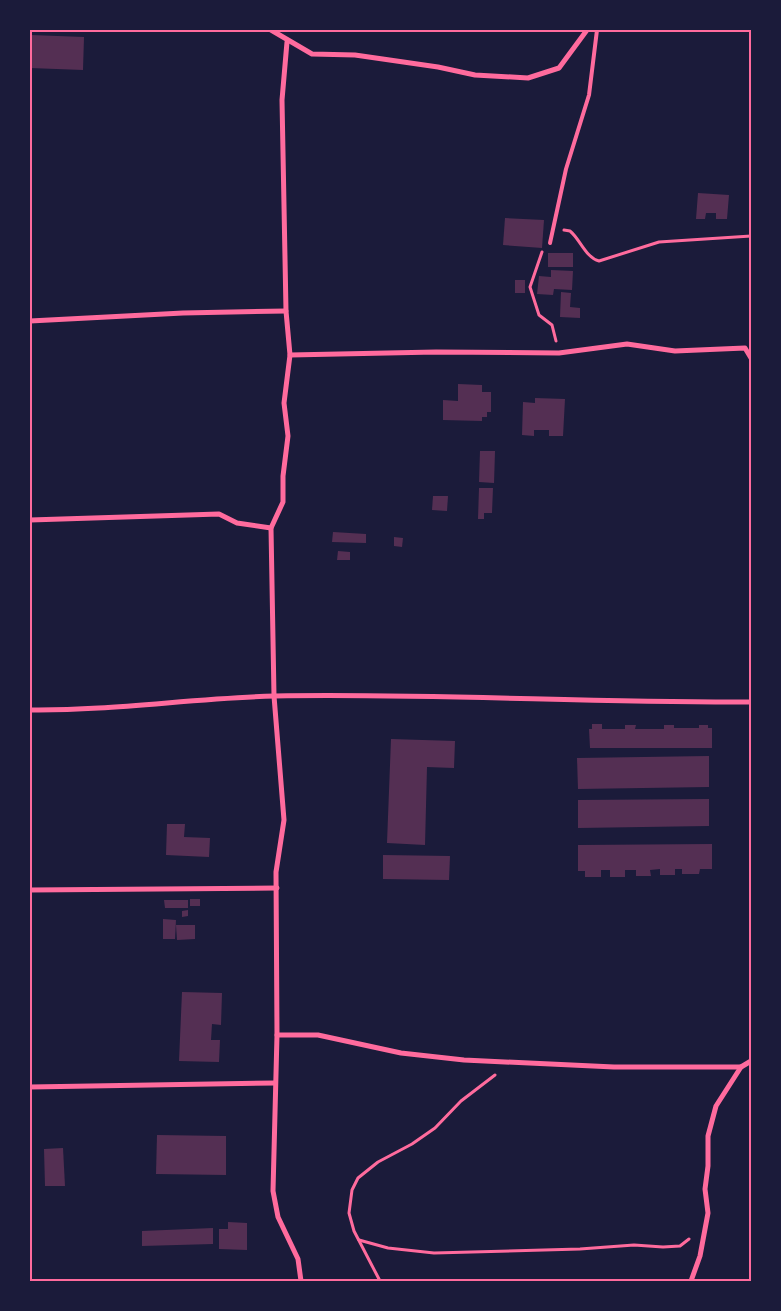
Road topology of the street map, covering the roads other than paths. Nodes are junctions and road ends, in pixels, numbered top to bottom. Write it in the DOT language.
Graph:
graph roads {
  1 [pos="271,30"];
  2 [pos="587,30"];
  3 [pos="597,30"];
  4 [pos="287,42"];
  5 [pos="550,243"];
  6 [pos="286,311"];
  7 [pos="30,320"];
  8 [pos="290,356"];
  9 [pos="751,358"];
  10 [pos="30,520"];
  11 [pos="271,528"];
  12 [pos="274,696"];
  13 [pos="751,702"];
  14 [pos="30,710"];
  15 [pos="277,888"];
  16 [pos="30,890"];
  17 [pos="277,1035"];
  18 [pos="751,1061"];
  19 [pos="741,1067"];
  20 [pos="275,1083"];
  21 [pos="30,1086"];
  22 [pos="301,1281"];
  23 [pos="691,1281"];
  1 -- 4 [label="street"];
  2 -- 4 [label="street"];
  3 -- 5 [label="lane"];
  4 -- 6 [label="street"];
  6 -- 7 [label="street"];
  6 -- 8 [label="street"];
  8 -- 9 [label="street"];
  8 -- 11 [label="street"];
  10 -- 11 [label="street"];
  11 -- 12 [label="street"];
  12 -- 13 [label="street"];
  12 -- 14 [label="street"];
  12 -- 15 [label="street"];
  15 -- 16 [label="street"];
  15 -- 17 [label="street"];
  17 -- 19 [label="street"];
  17 -- 20 [label="street"];
  18 -- 19 [label="street"];
  19 -- 23 [label="street"];
  20 -- 21 [label="street"];
  20 -- 22 [label="street"];
}
